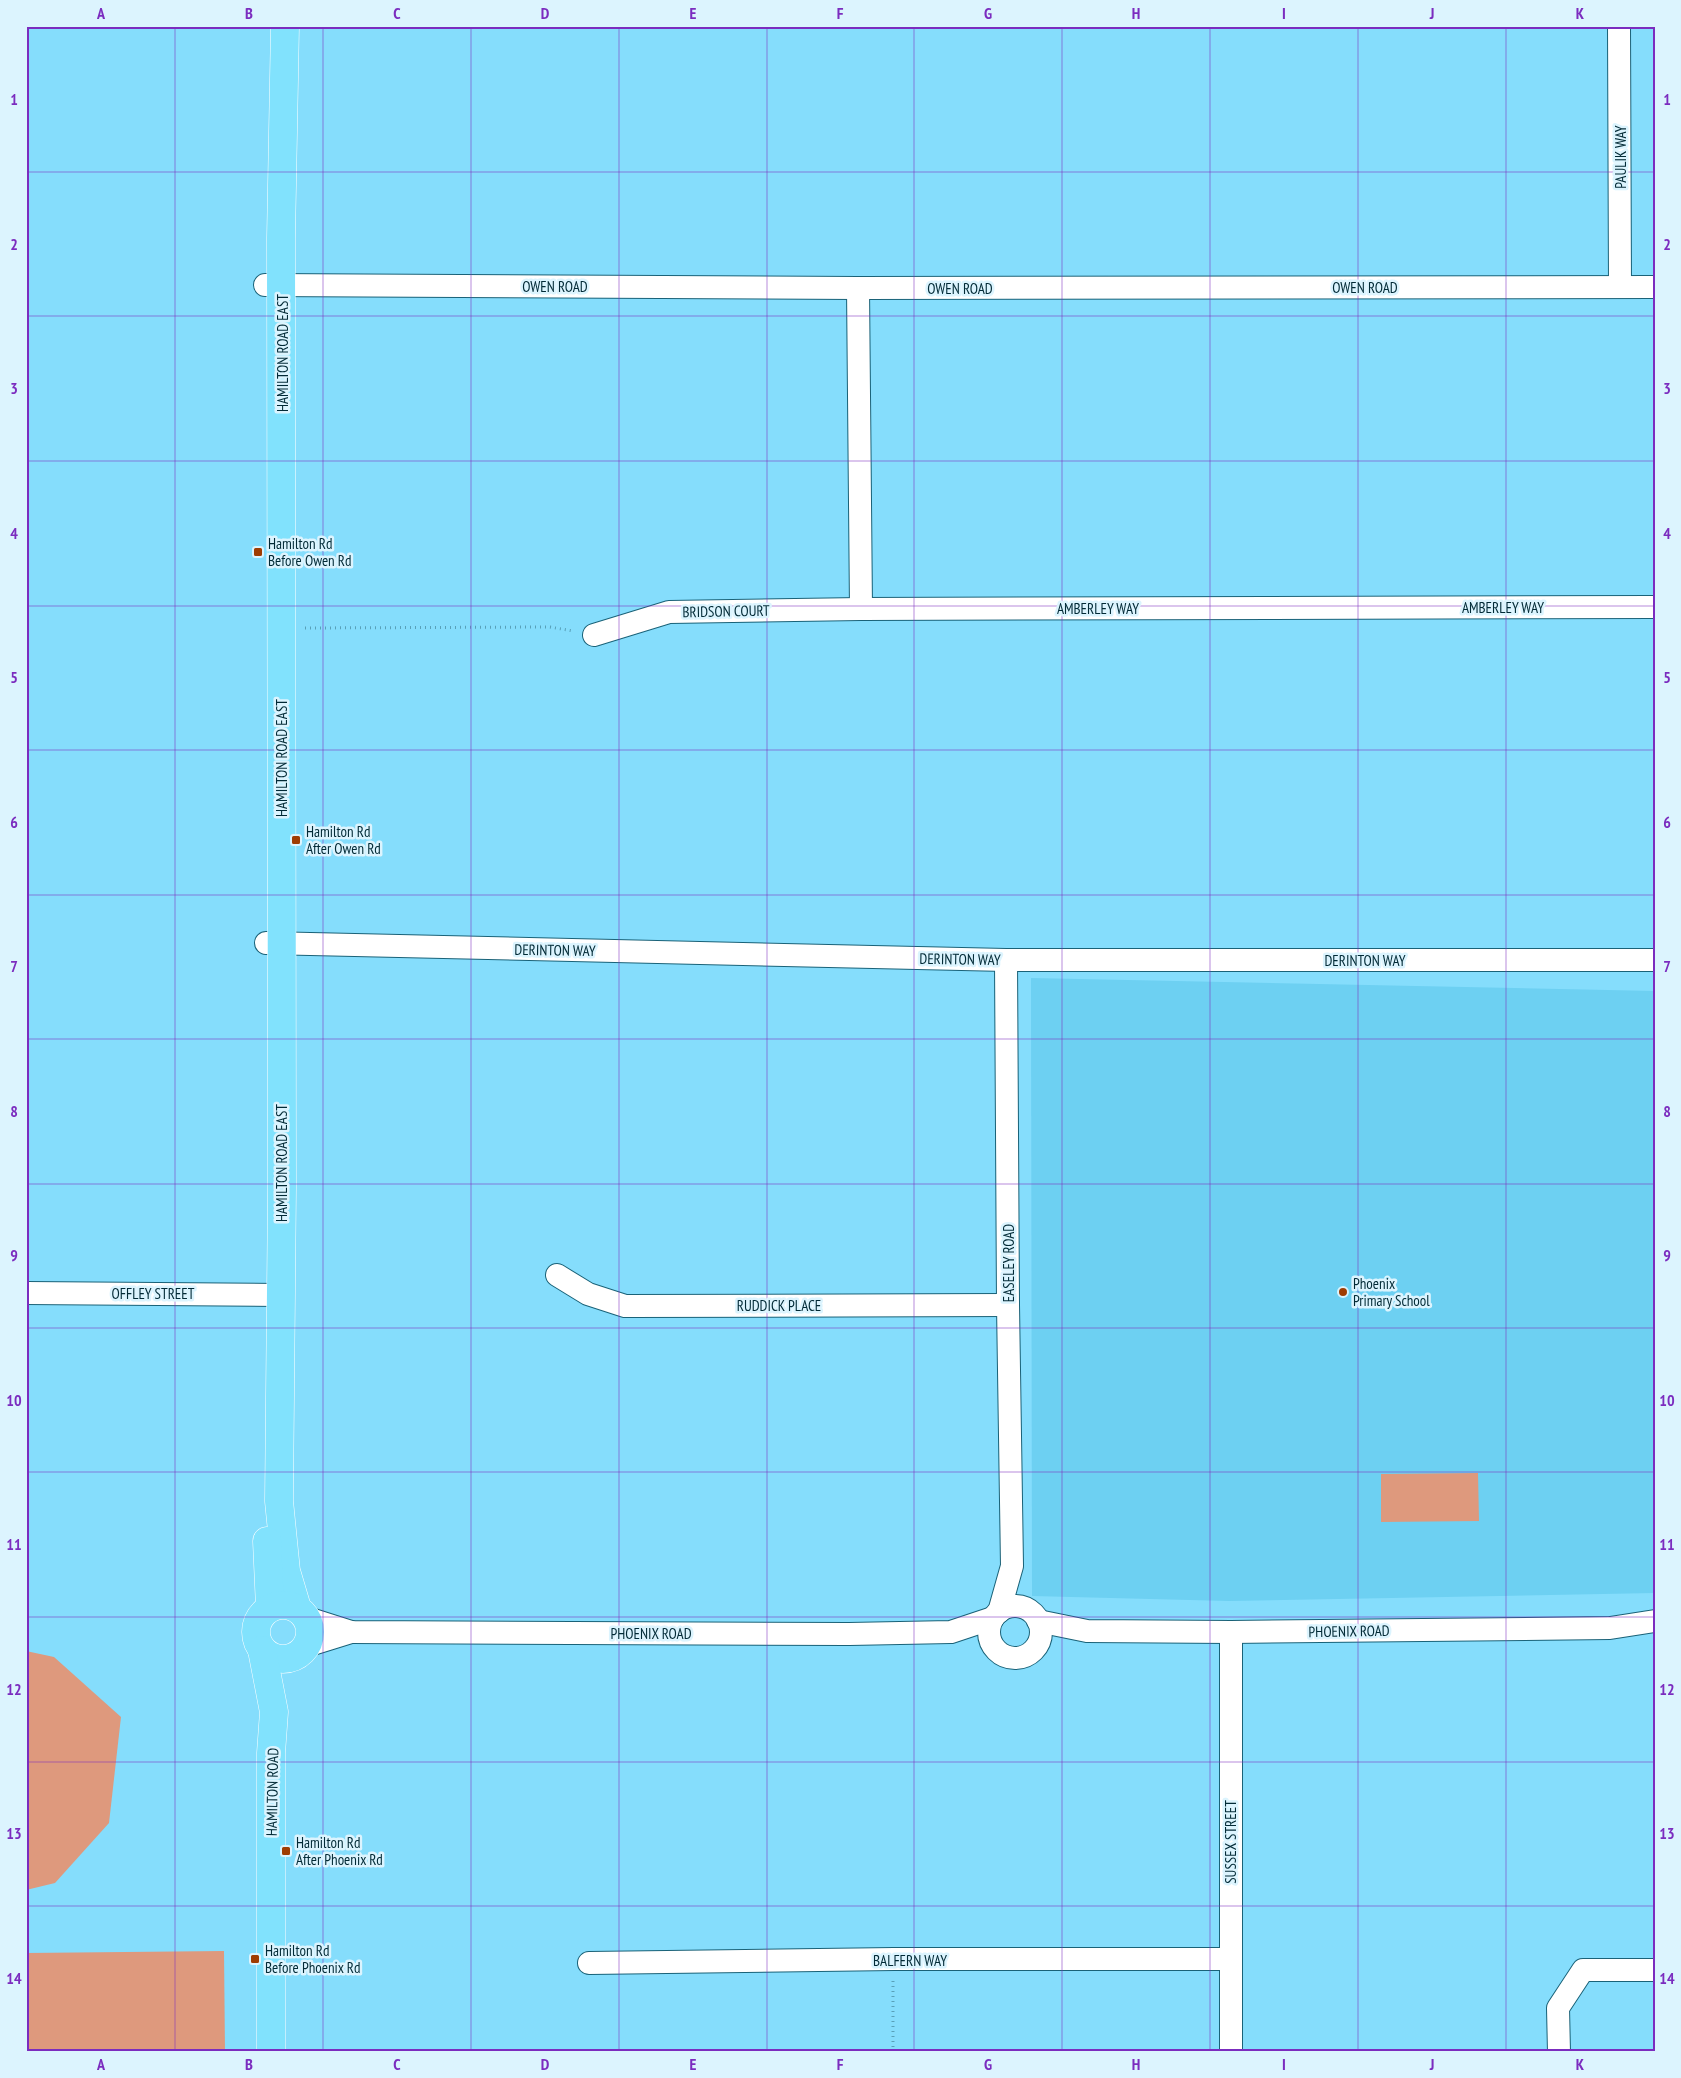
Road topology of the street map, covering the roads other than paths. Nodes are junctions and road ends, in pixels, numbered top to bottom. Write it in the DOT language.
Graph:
graph roads {
  1 [pos="267,26"];
  2 [pos="285,26"];
  3 [pos="1620,26"];
  4 [pos="274,285"];
  5 [pos="1620,287"];
  6 [pos="1655,287"];
  7 [pos="858,288"];
  8 [pos="1655,607"];
  9 [pos="861,609"];
  10 [pos="594,635"];
  11 [pos="273,944"];
  12 [pos="1006,960"];
  13 [pos="1655,960"];
  14 [pos="557,1275"];
  15 [pos="26,1293"];
  16 [pos="272,1295"];
  17 [pos="1008,1305"];
  18 [pos="1012,1566"];
  19 [pos="270,1607"];
  20 [pos="302,1613"];
  21 [pos="996,1615"];
  22 [pos="1035,1616"];
  23 [pos="1655,1621"];
  24 [pos="1610,1628"];
  25 [pos="1087,1631"];
  26 [pos="351,1632"];
  27 [pos="951,1632"];
  28 [pos="1231,1632"];
  29 [pos="1655,1636"];
  30 [pos="1035,1646"];
  31 [pos="304,1649"];
  32 [pos="262,1650"];
  33 [pos="996,1650"];
  34 [pos="274,1712"];
  35 [pos="1230,1959"];
  36 [pos="589,1963"];
  37 [pos="1655,1970"];
  38 [pos="271,2052"];
  39 [pos="1231,2052"];
  40 [pos="1559,2052"];
  1 -- 4 [label="main road, HAMILTON ROAD EAST"];
  2 -- 4 [label="main road, HAMILTON ROAD EAST"];
  3 -- 5 [label="street, PAULIK WAY"];
  4 -- 7 [label="street, OWEN ROAD"];
  4 -- 11 [label="main road, HAMILTON ROAD EAST"];
  5 -- 6 [label="street, OWEN ROAD"];
  5 -- 7 [label="street, OWEN ROAD"];
  7 -- 9 [label="street"];
  8 -- 9 [label="street, AMBERLEY WAY"];
  9 -- 10 [label="street, BRIDSON COURT"];
  11 -- 12 [label="street, DERINTON WAY"];
  11 -- 16 [label="main road, HAMILTON ROAD EAST"];
  12 -- 13 [label="street, DERINTON WAY"];
  12 -- 17 [label="street, EASELEY ROAD"];
  14 -- 17 [label="street, RUDDICK PLACE"];
  15 -- 16 [label="street, OFFLEY STREET"];
  16 -- 19 [label="main road, HAMILTON ROAD EAST"];
  16 -- 20 [label="main road, HAMILTON ROAD EAST"];
  17 -- 18 [label="street, EASELEY ROAD"];
  18 -- 21 [label="street, EASELEY ROAD"];
  18 -- 22 [label="street, EASELEY ROAD"];
  19 -- 20 [label="main road"];
  19 -- 32 [label="main road"];
  20 -- 26 [label="street, PHOENIX ROAD"];
  20 -- 31 [label="main road"];
  21 -- 22 [label="street"];
  21 -- 27 [label="street, PHOENIX ROAD"];
  21 -- 33 [label="street"];
  22 -- 25 [label="street, PHOENIX ROAD"];
  22 -- 30 [label="street"];
  23 -- 24 [label="street, PHOENIX ROAD"];
  24 -- 28 [label="street, PHOENIX ROAD"];
  24 -- 29 [label="street, PHOENIX ROAD"];
  25 -- 28 [label="street, PHOENIX ROAD"];
  25 -- 30 [label="street, PHOENIX ROAD"];
  26 -- 27 [label="street, PHOENIX ROAD"];
  26 -- 31 [label="street, PHOENIX ROAD"];
  27 -- 33 [label="street, PHOENIX ROAD"];
  28 -- 35 [label="street, SUSSEX STREET"];
  30 -- 33 [label="street"];
  31 -- 32 [label="main road"];
  31 -- 34 [label="main road, HAMILTON ROAD"];
  32 -- 34 [label="main road, HAMILTON ROAD"];
  34 -- 38 [label="main road, HAMILTON ROAD"];
  35 -- 36 [label="street, BALFERN WAY"];
  35 -- 39 [label="street, SUSSEX STREET"];
  37 -- 40 [label="street"];
}
